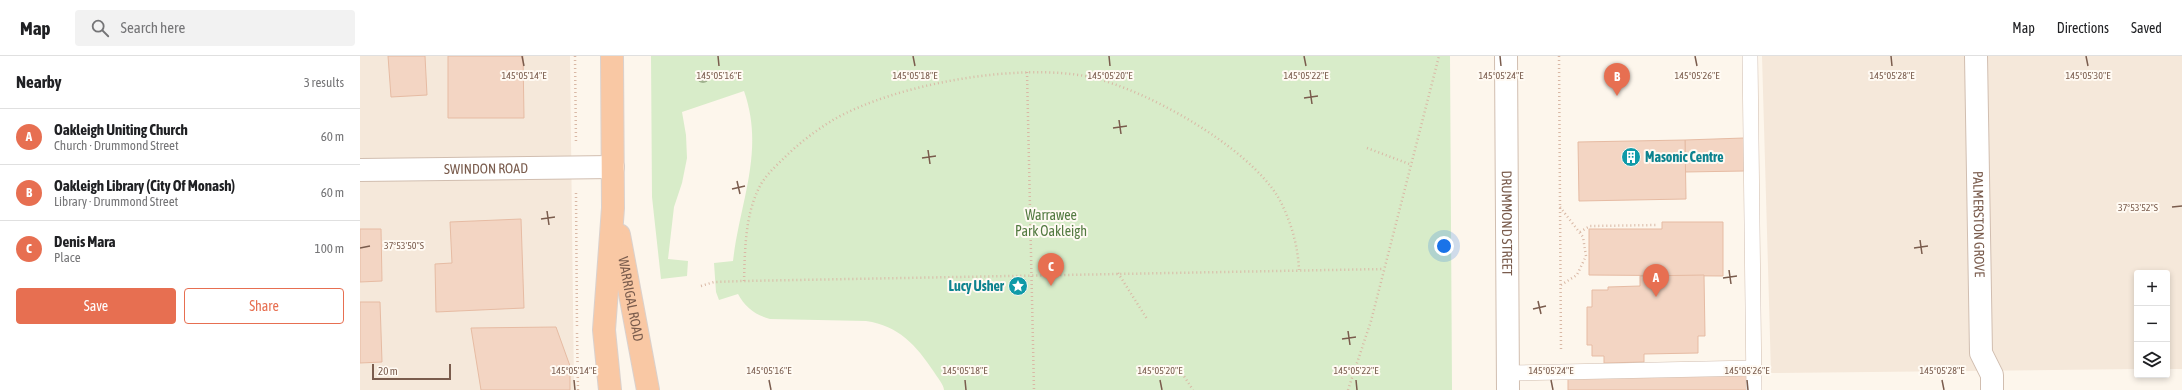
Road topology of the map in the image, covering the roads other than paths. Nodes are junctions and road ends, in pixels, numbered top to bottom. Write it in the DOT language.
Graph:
graph roads {
  1 [pos="612,56"];
  2 [pos="1506,56"];
  3 [pos="1750,56"];
  4 [pos="1976,56"];
  5 [pos="613,167"];
  6 [pos="360,170"];
  7 [pos="614,208"];
  8 [pos="1754,368"];
  9 [pos="1508,382"];
  10 [pos="610,390"];
  11 [pos="648,390"];
  12 [pos="1754,390"];
  13 [pos="1992,390"];
  1 -- 5 [label="highway, WARRIGAL ROAD"];
  2 -- 9 [label="street, DRUMMOND STREET"];
  3 -- 8 [label="lane"];
  4 -- 13 [label="street, PALMERSTON GROVE"];
  5 -- 6 [label="street, SWINDON ROAD"];
  5 -- 7 [label="highway, WARRIGAL ROAD"];
  7 -- 10 [label="highway, WARRIGAL ROAD"];
  7 -- 11 [label="highway, WARRIGAL ROAD"];
  8 -- 9 [label="lane"];
  8 -- 12 [label="lane"];
}
